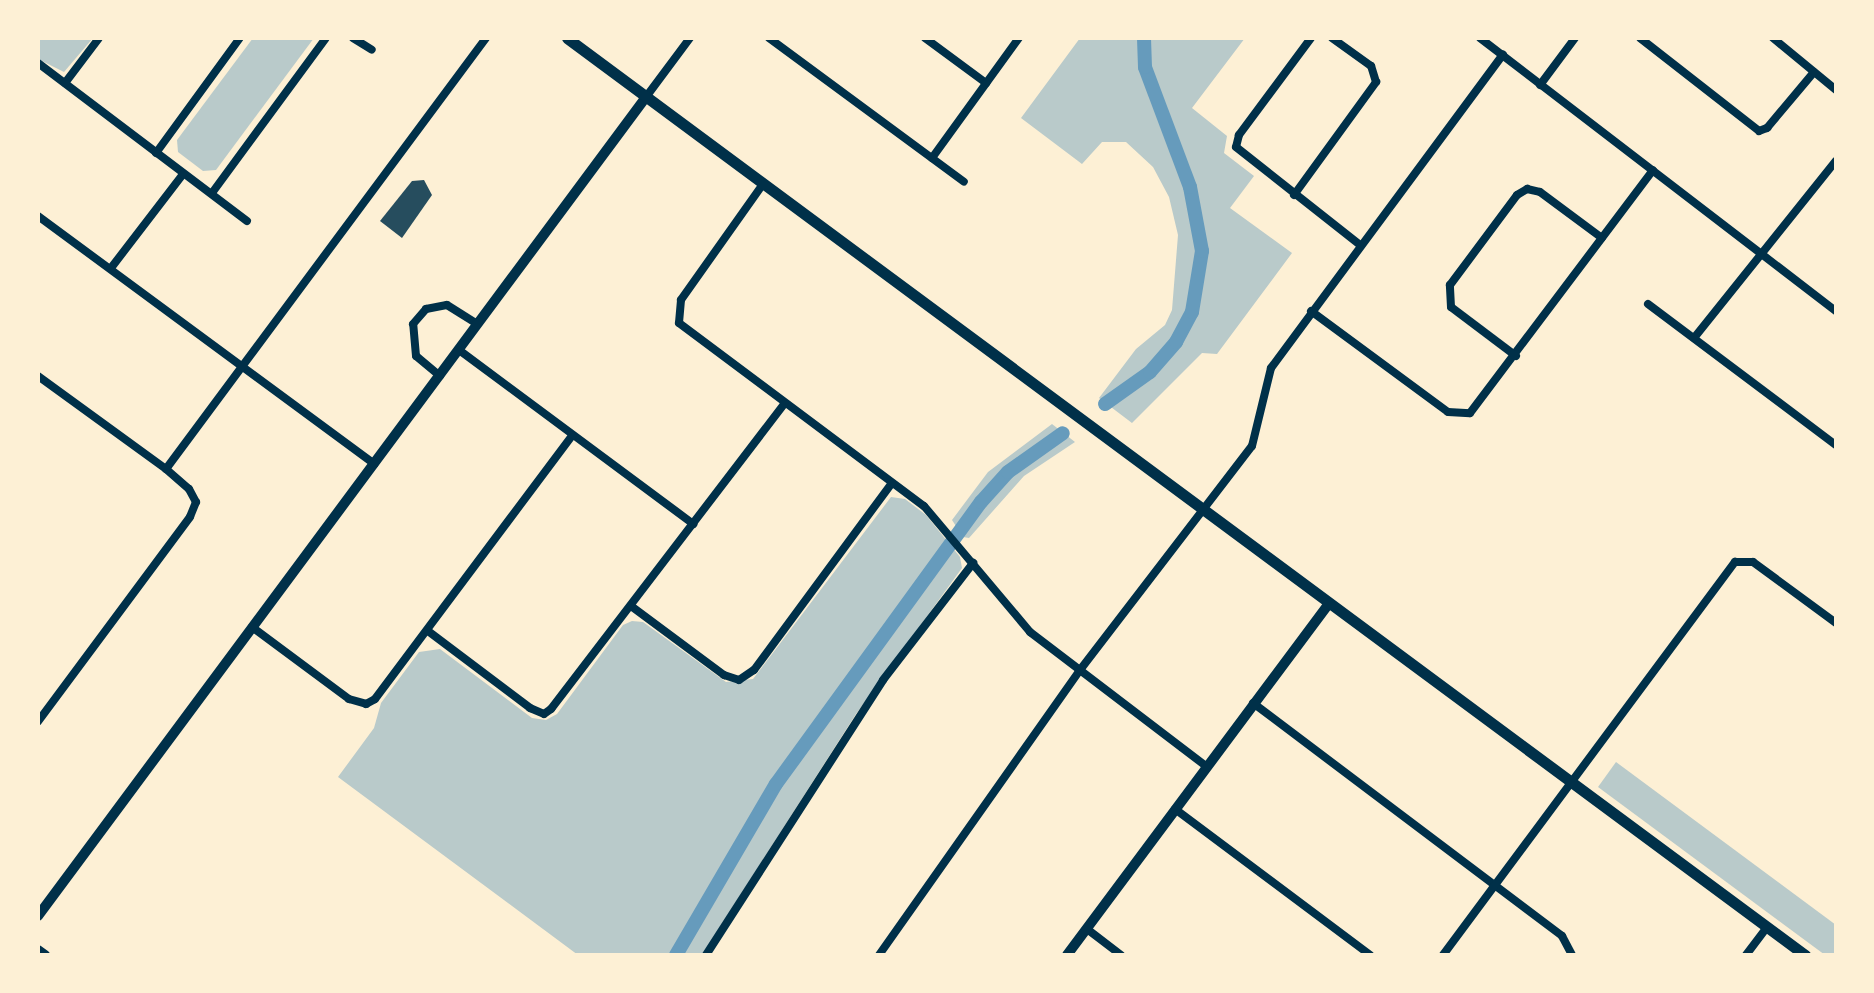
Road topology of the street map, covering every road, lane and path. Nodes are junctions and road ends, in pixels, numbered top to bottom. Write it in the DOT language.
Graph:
graph roads {
  1 [pos="99,38"];
  2 [pos="240,38"];
  3 [pos="326,38"];
  4 [pos="353,38"];
  5 [pos="486,38"];
  6 [pos="567,38"];
  7 [pos="690,38"];
  8 [pos="769,38"];
  9 [pos="925,38"];
  10 [pos="1019,38"];
  11 [pos="1311,38"];
  12 [pos="1332,38"];
  13 [pos="1480,38"];
  14 [pos="1575,38"];
  15 [pos="1640,38"];
  16 [pos="1773,38"];
  17 [pos="372,50"];
  18 [pos="1503,55"];
  19 [pos="38,63"];
  20 [pos="1814,72"];
  21 [pos="65,83"];
  22 [pos="986,83"];
  23 [pos="1540,85"];
  24 [pos="1836,90"];
  25 [pos="646,97"];
  26 [pos="156,153"];
  27 [pos="932,158"];
  28 [pos="1836,161"];
  29 [pos="1653,170"];
  30 [pos="183,174"];
  31 [pos="964,182"];
  32 [pos="763,184"];
  33 [pos="212,193"];
  34 [pos="1294,195"];
  35 [pos="38,216"];
  36 [pos="247,221"];
  37 [pos="1602,238"];
  38 [pos="1360,245"];
  39 [pos="1762,251"];
  40 [pos="111,268"];
  41 [pos="1648,304"];
  42 [pos="1311,311"];
  43 [pos="1836,311"];
  44 [pos="478,324"];
  45 [pos="1694,338"];
  46 [pos="459,350"];
  47 [pos="1516,356"];
  48 [pos="240,365"];
  49 [pos="38,376"];
  50 [pos="440,376"];
  51 [pos="784,404"];
  52 [pos="572,436"];
  53 [pos="1836,445"];
  54 [pos="374,464"];
  55 [pos="166,469"];
  56 [pos="892,483"];
  57 [pos="1203,510"];
  58 [pos="693,524"];
  59 [pos="973,563"];
  60 [pos="1329,603"];
  61 [pos="631,606"];
  62 [pos="1836,623"];
  63 [pos="252,627"];
  64 [pos="428,631"];
  65 [pos="1080,670"];
  66 [pos="1253,703"];
  67 [pos="38,722"];
  68 [pos="1207,767"];
  69 [pos="1570,782"];
  70 [pos="1175,809"];
  71 [pos="1497,885"];
  72 [pos="38,916"];
  73 [pos="1767,927"];
  74 [pos="1087,929"];
  75 [pos="38,950"];
  76 [pos="45,955"];
  77 [pos="706,955"];
  78 [pos="879,955"];
  79 [pos="1067,955"];
  80 [pos="1121,955"];
  81 [pos="1370,955"];
  82 [pos="1443,955"];
  83 [pos="1572,955"];
  84 [pos="1746,955"];
  85 [pos="1805,955"];
  1 -- 21 [label="street"];
  2 -- 26 [label="street"];
  3 -- 33 [label="street"];
  4 -- 17 [label="street"];
  5 -- 48 [label="street"];
  6 -- 25 [label="main road"];
  7 -- 25 [label="street"];
  8 -- 27 [label="street"];
  9 -- 22 [label="street"];
  10 -- 22 [label="street"];
  11 -- 34 [label="street"];
  12 -- 34 [label="street"];
  13 -- 18 [label="street"];
  14 -- 23 [label="street"];
  15 -- 20 [label="street"];
  16 -- 20 [label="street"];
  18 -- 23 [label="street"];
  18 -- 38 [label="street"];
  19 -- 21 [label="street"];
  20 -- 24 [label="street"];
  21 -- 26 [label="street"];
  22 -- 27 [label="street"];
  23 -- 29 [label="street"];
  25 -- 32 [label="main road"];
  25 -- 44 [label="street"];
  26 -- 30 [label="street"];
  27 -- 31 [label="street"];
  28 -- 39 [label="street"];
  29 -- 37 [label="street"];
  29 -- 39 [label="street"];
  30 -- 33 [label="street"];
  30 -- 40 [label="street"];
  32 -- 51 [label="street"];
  32 -- 57 [label="main road"];
  33 -- 36 [label="street"];
  34 -- 38 [label="street"];
  35 -- 40 [label="street"];
  37 -- 47 [label="street"];
  37 -- 47 [label="street"];
  38 -- 42 [label="street"];
  39 -- 43 [label="street"];
  39 -- 45 [label="street"];
  40 -- 48 [label="street"];
  41 -- 45 [label="street"];
  42 -- 47 [label="street"];
  42 -- 57 [label="street"];
  44 -- 46 [label="street"];
  44 -- 50 [label="street"];
  45 -- 53 [label="street"];
  46 -- 50 [label="street"];
  46 -- 52 [label="street"];
  48 -- 54 [label="street"];
  48 -- 55 [label="street"];
  49 -- 55 [label="street"];
  50 -- 54 [label="street"];
  51 -- 56 [label="street"];
  51 -- 58 [label="street"];
  52 -- 58 [label="street"];
  52 -- 64 [label="street"];
  54 -- 63 [label="street"];
  55 -- 67 [label="street"];
  56 -- 59 [label="street"];
  56 -- 61 [label="street"];
  57 -- 60 [label="main road"];
  57 -- 65 [label="street"];
  58 -- 61 [label="street"];
  59 -- 65 [label="street"];
  59 -- 77 [label="street"];
  60 -- 66 [label="street"];
  60 -- 69 [label="main road"];
  61 -- 64 [label="street"];
  62 -- 69 [label="street"];
  63 -- 64 [label="street"];
  63 -- 72 [label="street"];
  65 -- 68 [label="street"];
  65 -- 78 [label="street"];
  66 -- 68 [label="street"];
  66 -- 71 [label="street"];
  68 -- 70 [label="street"];
  69 -- 71 [label="street"];
  69 -- 73 [label="main road"];
  70 -- 74 [label="street"];
  70 -- 81 [label="street"];
  71 -- 82 [label="street"];
  71 -- 83 [label="street"];
  73 -- 84 [label="street"];
  73 -- 85 [label="main road"];
  74 -- 79 [label="street"];
  74 -- 80 [label="street"];
  75 -- 76 [label="street"];
}
